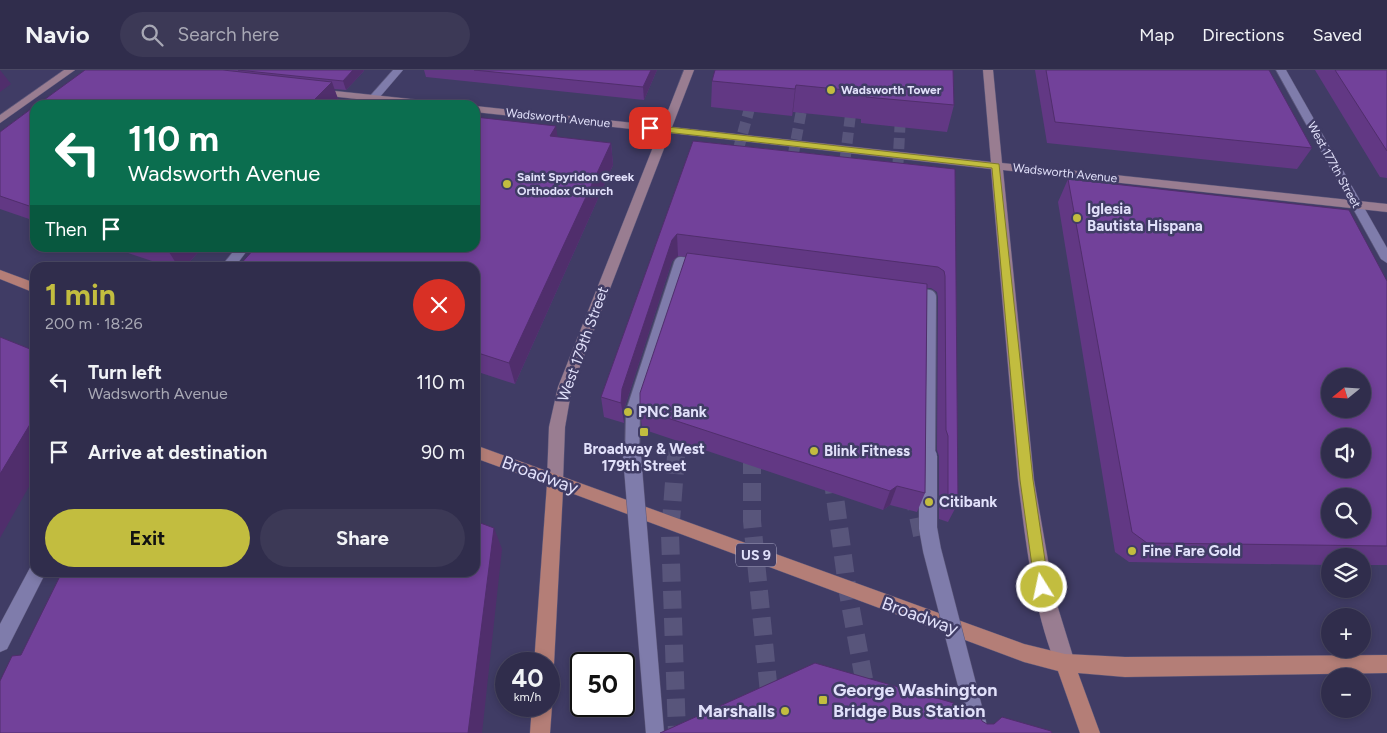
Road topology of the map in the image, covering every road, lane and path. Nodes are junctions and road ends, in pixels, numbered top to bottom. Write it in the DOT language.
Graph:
graph roads {
  1 [pos="70,70"];
  2 [pos="398,70"];
  3 [pos="688,70"];
  4 [pos="988,70"];
  5 [pos="1281,70"];
  6 [pos="309,91"];
  7 [pos="359,100"];
  8 [pos="372,100"];
  9 [pos="480,110"];
  10 [pos="0,120"];
  11 [pos="665,130"];
  12 [pos="996,166"];
  13 [pos="1356,204"];
  14 [pos="1387,208"];
  15 [pos="240,252"];
  16 [pos="1387,259"];
  17 [pos="231,262"];
  18 [pos="719,269"];
  19 [pos="0,274"];
  20 [pos="30,286"];
  21 [pos="891,292"];
  22 [pos="480,453"];
  23 [pos="555,480"];
  24 [pos="34,577"];
  25 [pos="0,643"];
  26 [pos="545,652"];
  27 [pos="1065,663"];
  28 [pos="1387,664"];
  29 [pos="541,717"];
  30 [pos="978,728"];
  31 [pos="540,733"];
  32 [pos="655,733"];
  33 [pos="1090,733"];
  1 -- 10 [label="main road"];
  2 -- 8 [label="street"];
  3 -- 11 [label="main road, West 179th Street"];
  4 -- 12 [label="main road"];
  5 -- 13 [label="street, West 177th Street"];
  6 -- 7 [label="main road"];
  9 -- 11 [label="main road, Wadsworth Avenue"];
  11 -- 12 [label="main road, Wadsworth Avenue"];
  11 -- 23 [label="main road, West 179th Street"];
  12 -- 13 [label="main road, Wadsworth Avenue"];
  12 -- 27 [label="main road"];
  13 -- 14 [label="main road, Wadsworth Avenue"];
  13 -- 16 [label="street, West 177th Street"];
  15 -- 17 [label="street"];
  18 -- 32 [label="street, bridge"];
  19 -- 20 [label="main road"];
  21 -- 30 [label="street, bridge"];
  22 -- 23 [label="main road, Broadway / US 9"];
  23 -- 26 [label="main road, West 179th Street"];
  23 -- 27 [label="main road, Broadway / US 9"];
  24 -- 25 [label="street"];
  27 -- 28 [label="main road, Broadway"];
  27 -- 33 [label="main road"];
  29 -- 31 [label="main road"];
}
